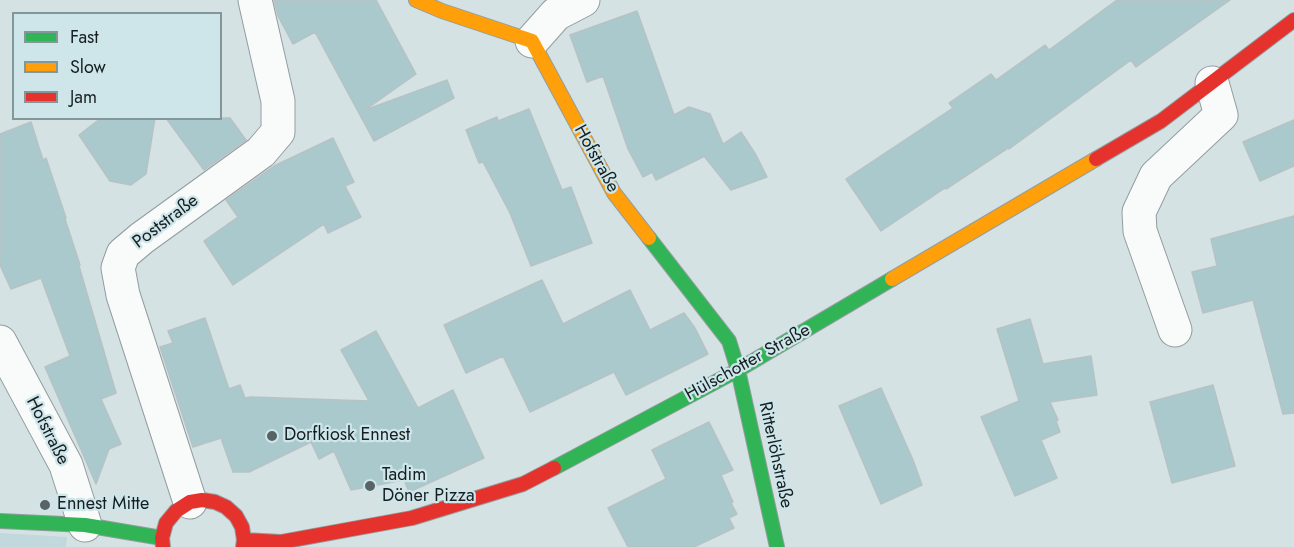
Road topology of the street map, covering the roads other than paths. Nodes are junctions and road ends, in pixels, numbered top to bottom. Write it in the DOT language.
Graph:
graph roads {
  1 [pos="255,0"];
  2 [pos="416,0"];
  3 [pos="583,0"];
  4 [pos="1294,20"];
  5 [pos="532,41"];
  6 [pos="1212,84"];
  7 [pos="1175,330"];
  8 [pos="0,342"];
  9 [pos="738,370"];
  10 [pos="190,502"];
  11 [pos="0,521"];
  12 [pos="85,525"];
  13 [pos="163,543"];
  14 [pos="244,544"];
  15 [pos="777,547"];
  1 -- 10 [label="street, Poststraße"];
  2 -- 5 [label="street"];
  3 -- 5 [label="street"];
  4 -- 6 [label="street, Hülschotter Straße"];
  5 -- 9 [label="street, Hofstraße"];
  6 -- 7 [label="street"];
  6 -- 9 [label="street, Hülschotter Straße"];
  8 -- 12 [label="street, Hofstraße"];
  9 -- 14 [label="street, Hülschotter Straße"];
  9 -- 15 [label="street, Ritterlöhstraße"];
  10 -- 13 [label="street"];
  10 -- 14 [label="street"];
  11 -- 12 [label="street"];
  12 -- 13 [label="street"];
}
